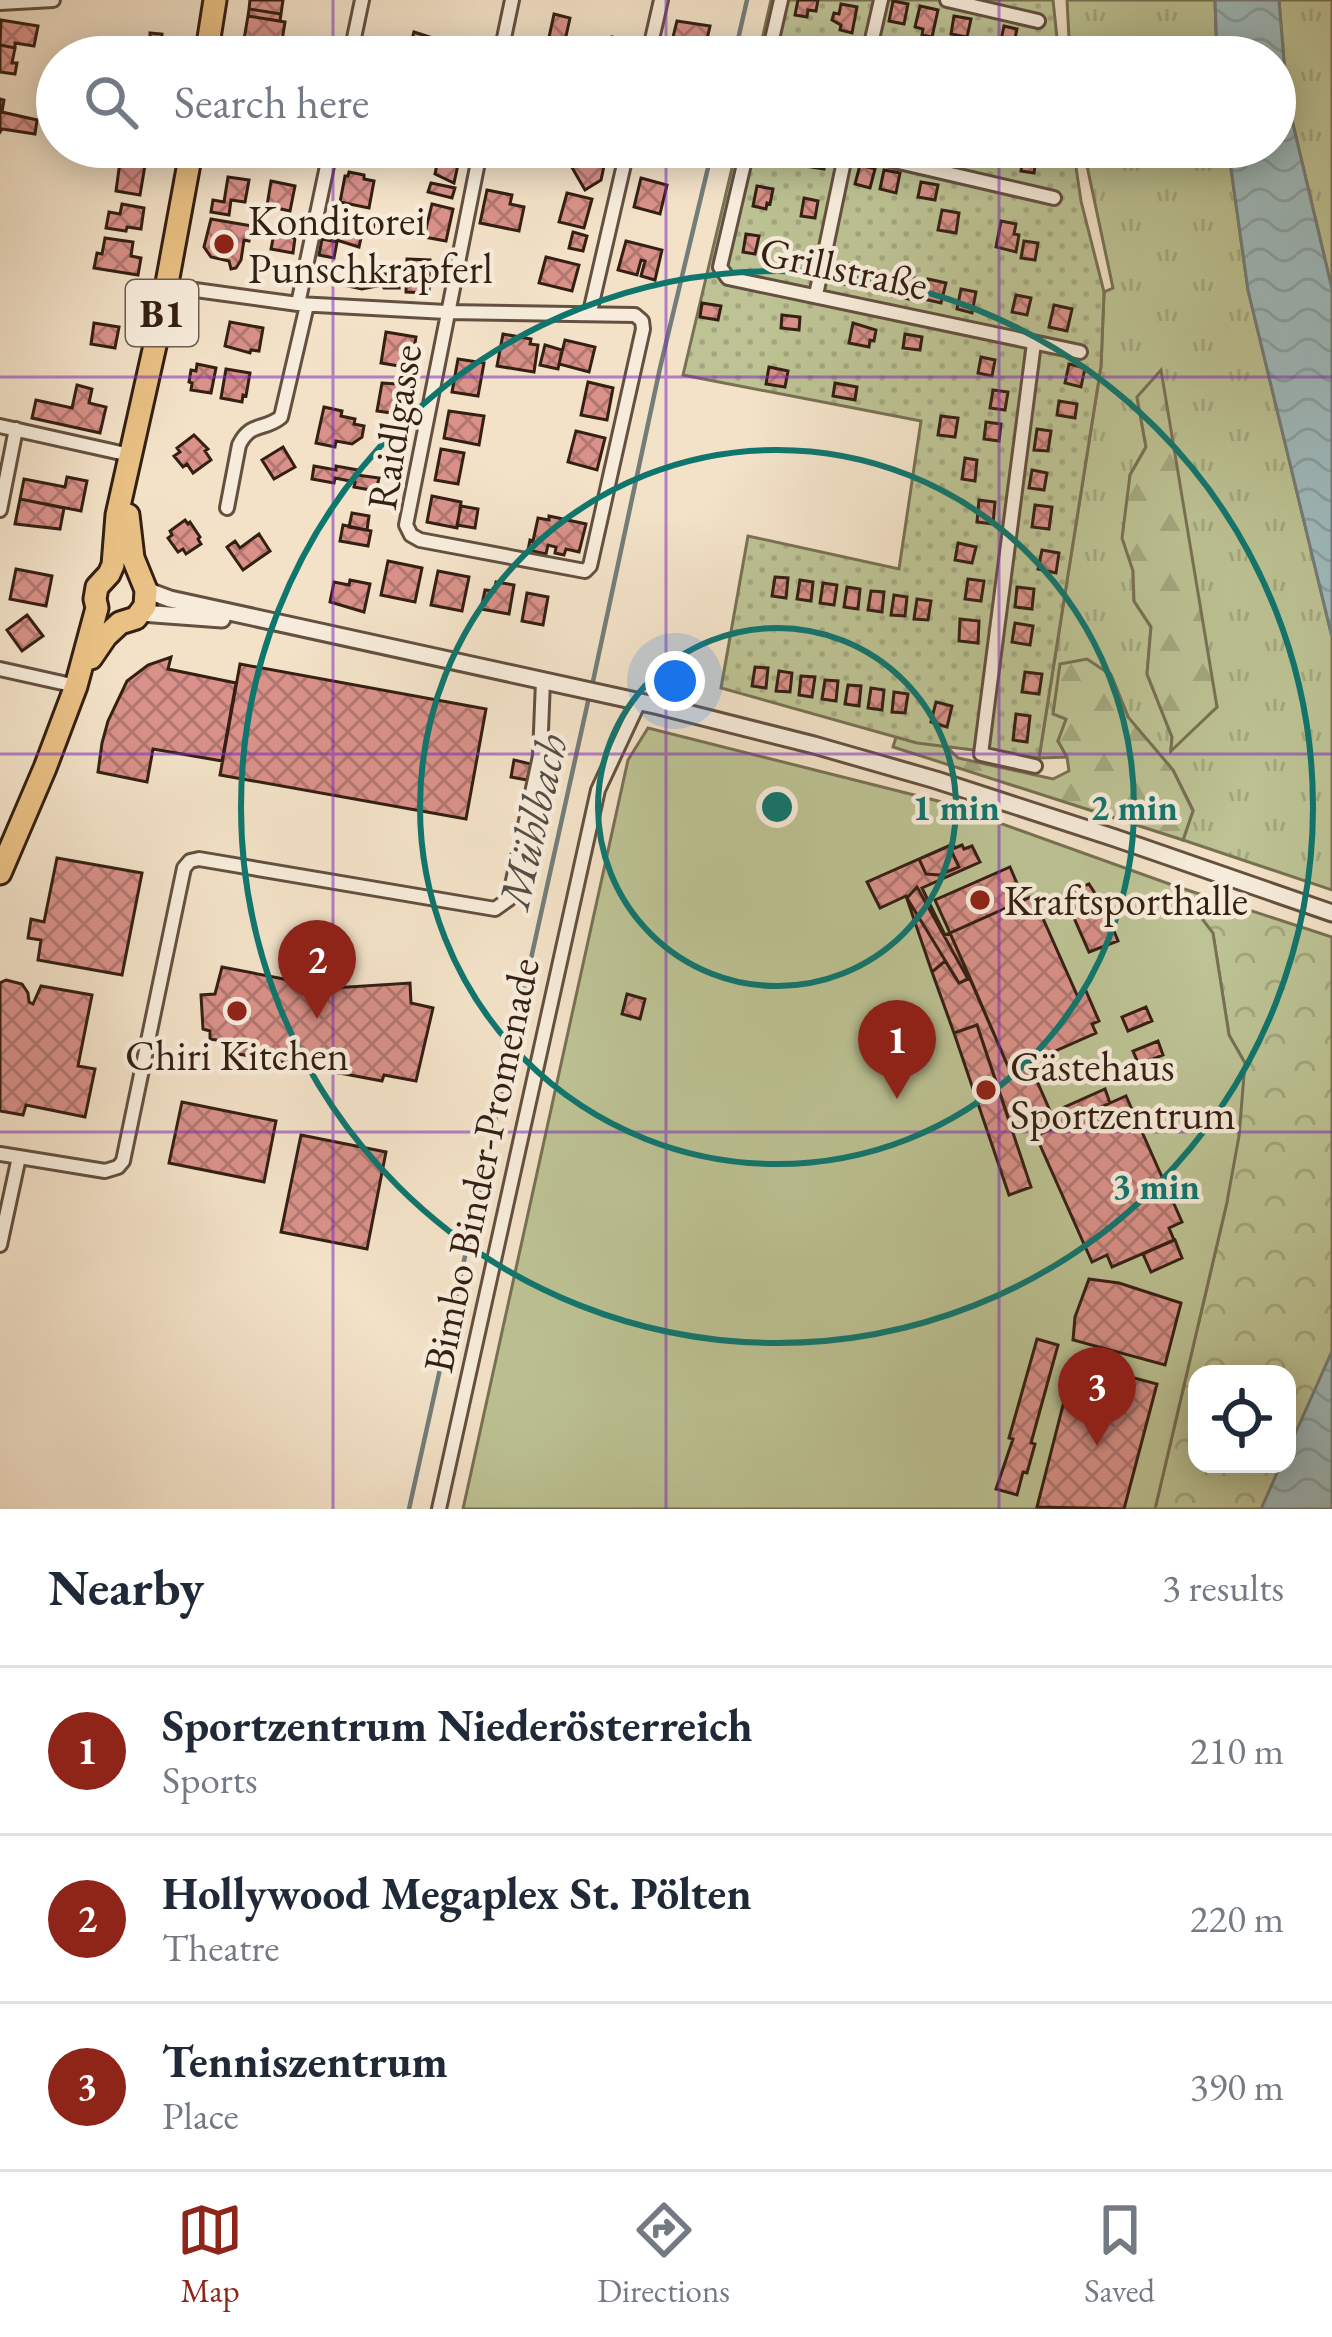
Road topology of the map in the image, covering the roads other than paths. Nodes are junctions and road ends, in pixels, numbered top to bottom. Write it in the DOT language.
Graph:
graph roads {
  1 [pos="53,0"];
  2 [pos="215,0"];
  3 [pos="362,0"];
  4 [pos="512,0"];
  5 [pos="661,0"];
  6 [pos="782,0"];
  7 [pos="880,0"];
  8 [pos="947,0"];
  9 [pos="16,1"];
  10 [pos="0,3"];
  11 [pos="1038,21"];
  12 [pos="209,36"];
  13 [pos="354,36"];
  14 [pos="504,36"];
  15 [pos="653,36"];
  16 [pos="773,36"];
  17 [pos="872,36"];
  18 [pos="188,168"];
  19 [pos="328,168"];
  20 [pos="477,168"];
  21 [pos="623,168"];
  22 [pos="743,168"];
  23 [pos="843,168"];
  24 [pos="930,168"];
  25 [pos="1054,198"];
  26 [pos="166,286"];
  27 [pos="816,295"];
  28 [pos="303,305"];
  29 [pos="446,312"];
  30 [pos="590,312"];
  31 [pos="1034,343"];
  32 [pos="1080,352"];
  33 [pos="0,426"];
  34 [pos="16,429"];
  35 [pos="130,455"];
  36 [pos="127,478"];
  37 [pos="227,508"];
  38 [pos="0,510"];
  39 [pos="109,574"];
  40 [pos="143,585"];
  41 [pos="97,608"];
  42 [pos="130,618"];
  43 [pos="320,631"];
  44 [pos="0,669"];
  45 [pos="543,681"];
  46 [pos="76,686"];
  47 [pos="639,702"];
  48 [pos="1035,766"];
  49 [pos="0,873"];
  50 [pos="1332,913"];
  51 [pos="0,1154"];
  52 [pos="19,1157"];
  53 [pos="0,1245"];
  54 [pos="439,1509"];
  1 -- 9 [label="street"];
  2 -- 12 [label="main road"];
  3 -- 13 [label="street"];
  4 -- 14 [label="street"];
  5 -- 15 [label="street"];
  6 -- 16 [label="street"];
  7 -- 17 [label="street"];
  8 -- 11 [label="street"];
  9 -- 10 [label="street"];
  18 -- 26 [label="main road, B1"];
  19 -- 28 [label="street"];
  20 -- 29 [label="street, Raidlgasse"];
  21 -- 30 [label="street"];
  22 -- 27 [label="street, Grillstraße"];
  23 -- 27 [label="street"];
  24 -- 25 [label="street"];
  26 -- 28 [label="street"];
  26 -- 35 [label="main road, B1"];
  27 -- 31 [label="street, Grillstraße"];
  28 -- 29 [label="street"];
  28 -- 37 [label="street"];
  29 -- 30 [label="street"];
  29 -- 30 [label="street, Raidlgasse"];
  31 -- 32 [label="street, Grillstraße"];
  31 -- 48 [label="street"];
  33 -- 34 [label="street"];
  34 -- 35 [label="street"];
  34 -- 38 [label="street"];
  35 -- 36 [label="main road, B1"];
  36 -- 39 [label="main road, B1"];
  36 -- 40 [label="main road, B1"];
  39 -- 40 [label="main road"];
  39 -- 41 [label="main road, B1"];
  40 -- 42 [label="main road, B1"];
  40 -- 43 [label="street"];
  41 -- 42 [label="main road"];
  41 -- 46 [label="main road, B1"];
  42 -- 43 [label="street"];
  42 -- 46 [label="main road, B1"];
  43 -- 45 [label="street"];
  44 -- 46 [label="street"];
  45 -- 47 [label="street"];
  45 -- 52 [label="street"];
  46 -- 49 [label="main road, B1"];
  47 -- 50 [label="street"];
  47 -- 54 [label="street, Bimbo Binder-Promenade"];
  51 -- 52 [label="street"];
  52 -- 53 [label="street"];
}
